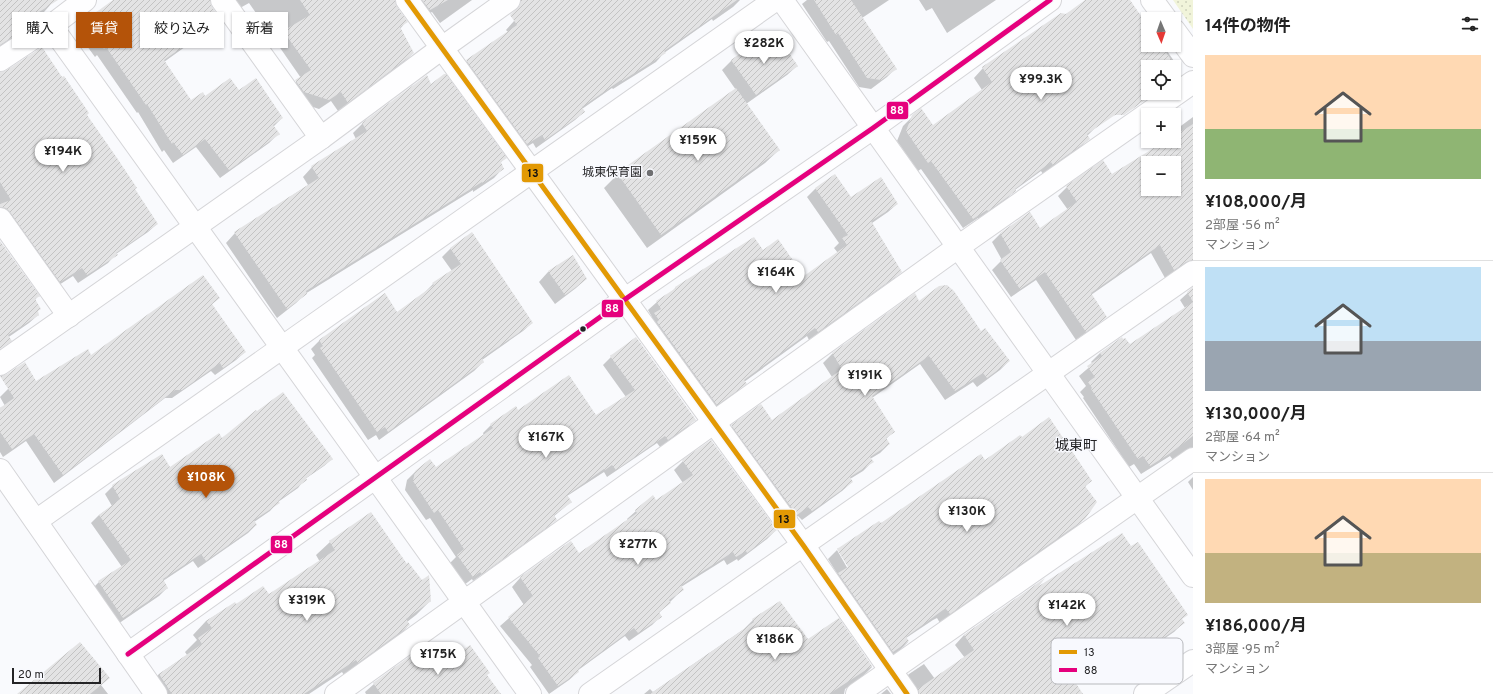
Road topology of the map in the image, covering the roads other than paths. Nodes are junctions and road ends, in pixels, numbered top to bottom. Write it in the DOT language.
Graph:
graph roads {
  1 [pos="85,0"];
  2 [pos="222,0"];
  3 [pos="408,0"];
  4 [pos="509,0"];
  5 [pos="775,0"];
  6 [pos="782,0"];
  7 [pos="1050,0"];
  8 [pos="1152,0"];
  9 [pos="1161,12"];
  10 [pos="68,13"];
  11 [pos="1181,40"];
  12 [pos="18,48"];
  13 [pos="67,48"];
  14 [pos="442,48"];
  15 [pos="1193,56"];
  16 [pos="0,60"];
  17 [pos="1193,82"];
  18 [pos="873,128"];
  19 [pos="321,138"];
  20 [pos="531,172"];
  21 [pos="0,219"];
  22 [pos="195,227"];
  23 [pos="958,247"];
  24 [pos="1193,272"];
  25 [pos="624,300"];
  26 [pos="69,316"];
  27 [pos="282,348"];
  28 [pos="0,364"];
  29 [pos="1049,373"];
  30 [pos="713,423"];
  31 [pos="1193,459"];
  32 [pos="0,470"];
  33 [pos="375,477"];
  34 [pos="1138,498"];
  35 [pos="36,521"];
  36 [pos="803,546"];
  37 [pos="1193,576"];
  38 [pos="464,602"];
  39 [pos="128,654"];
  40 [pos="1193,661"];
  41 [pos="1183,668"];
  42 [pos="890,671"];
  43 [pos="1160,684"];
  44 [pos="156,694"];
  45 [pos="336,694"];
  46 [pos="530,694"];
  47 [pos="590,694"];
  48 [pos="857,694"];
  49 [pos="907,694"];
  50 [pos="1145,694"];
  1 -- 10 [label="street"];
  2 -- 19 [label="street"];
  3 -- 14 [label="street"];
  4 -- 14 [label="street"];
  5 -- 20 [label="street"];
  6 -- 18 [label="street"];
  7 -- 18 [label="street"];
  8 -- 9 [label="street"];
  11 -- 15 [label="street"];
  12 -- 16 [label="street"];
  13 -- 22 [label="street"];
  14 -- 19 [label="street"];
  14 -- 20 [label="street"];
  17 -- 23 [label="street"];
  18 -- 23 [label="street"];
  18 -- 25 [label="street"];
  19 -- 22 [label="street"];
  20 -- 25 [label="street"];
  20 -- 27 [label="street"];
  21 -- 26 [label="street"];
  22 -- 26 [label="street"];
  22 -- 27 [label="street"];
  23 -- 29 [label="street"];
  23 -- 30 [label="street"];
  24 -- 29 [label="street"];
  25 -- 30 [label="street"];
  25 -- 33 [label="street"];
  26 -- 28 [label="street"];
  27 -- 33 [label="street"];
  27 -- 35 [label="street"];
  29 -- 34 [label="street"];
  29 -- 36 [label="street"];
  30 -- 36 [label="street"];
  30 -- 38 [label="street"];
  31 -- 34 [label="street"];
  32 -- 35 [label="street"];
  33 -- 38 [label="street"];
  33 -- 39 [label="street"];
  34 -- 37 [label="street"];
  34 -- 42 [label="street"];
  35 -- 39 [label="street"];
  36 -- 42 [label="street"];
  36 -- 47 [label="street"];
  38 -- 45 [label="street"];
  38 -- 46 [label="street"];
  39 -- 44 [label="street"];
  40 -- 41 [label="street"];
  42 -- 48 [label="street"];
  42 -- 49 [label="street"];
  43 -- 50 [label="street"];
}
